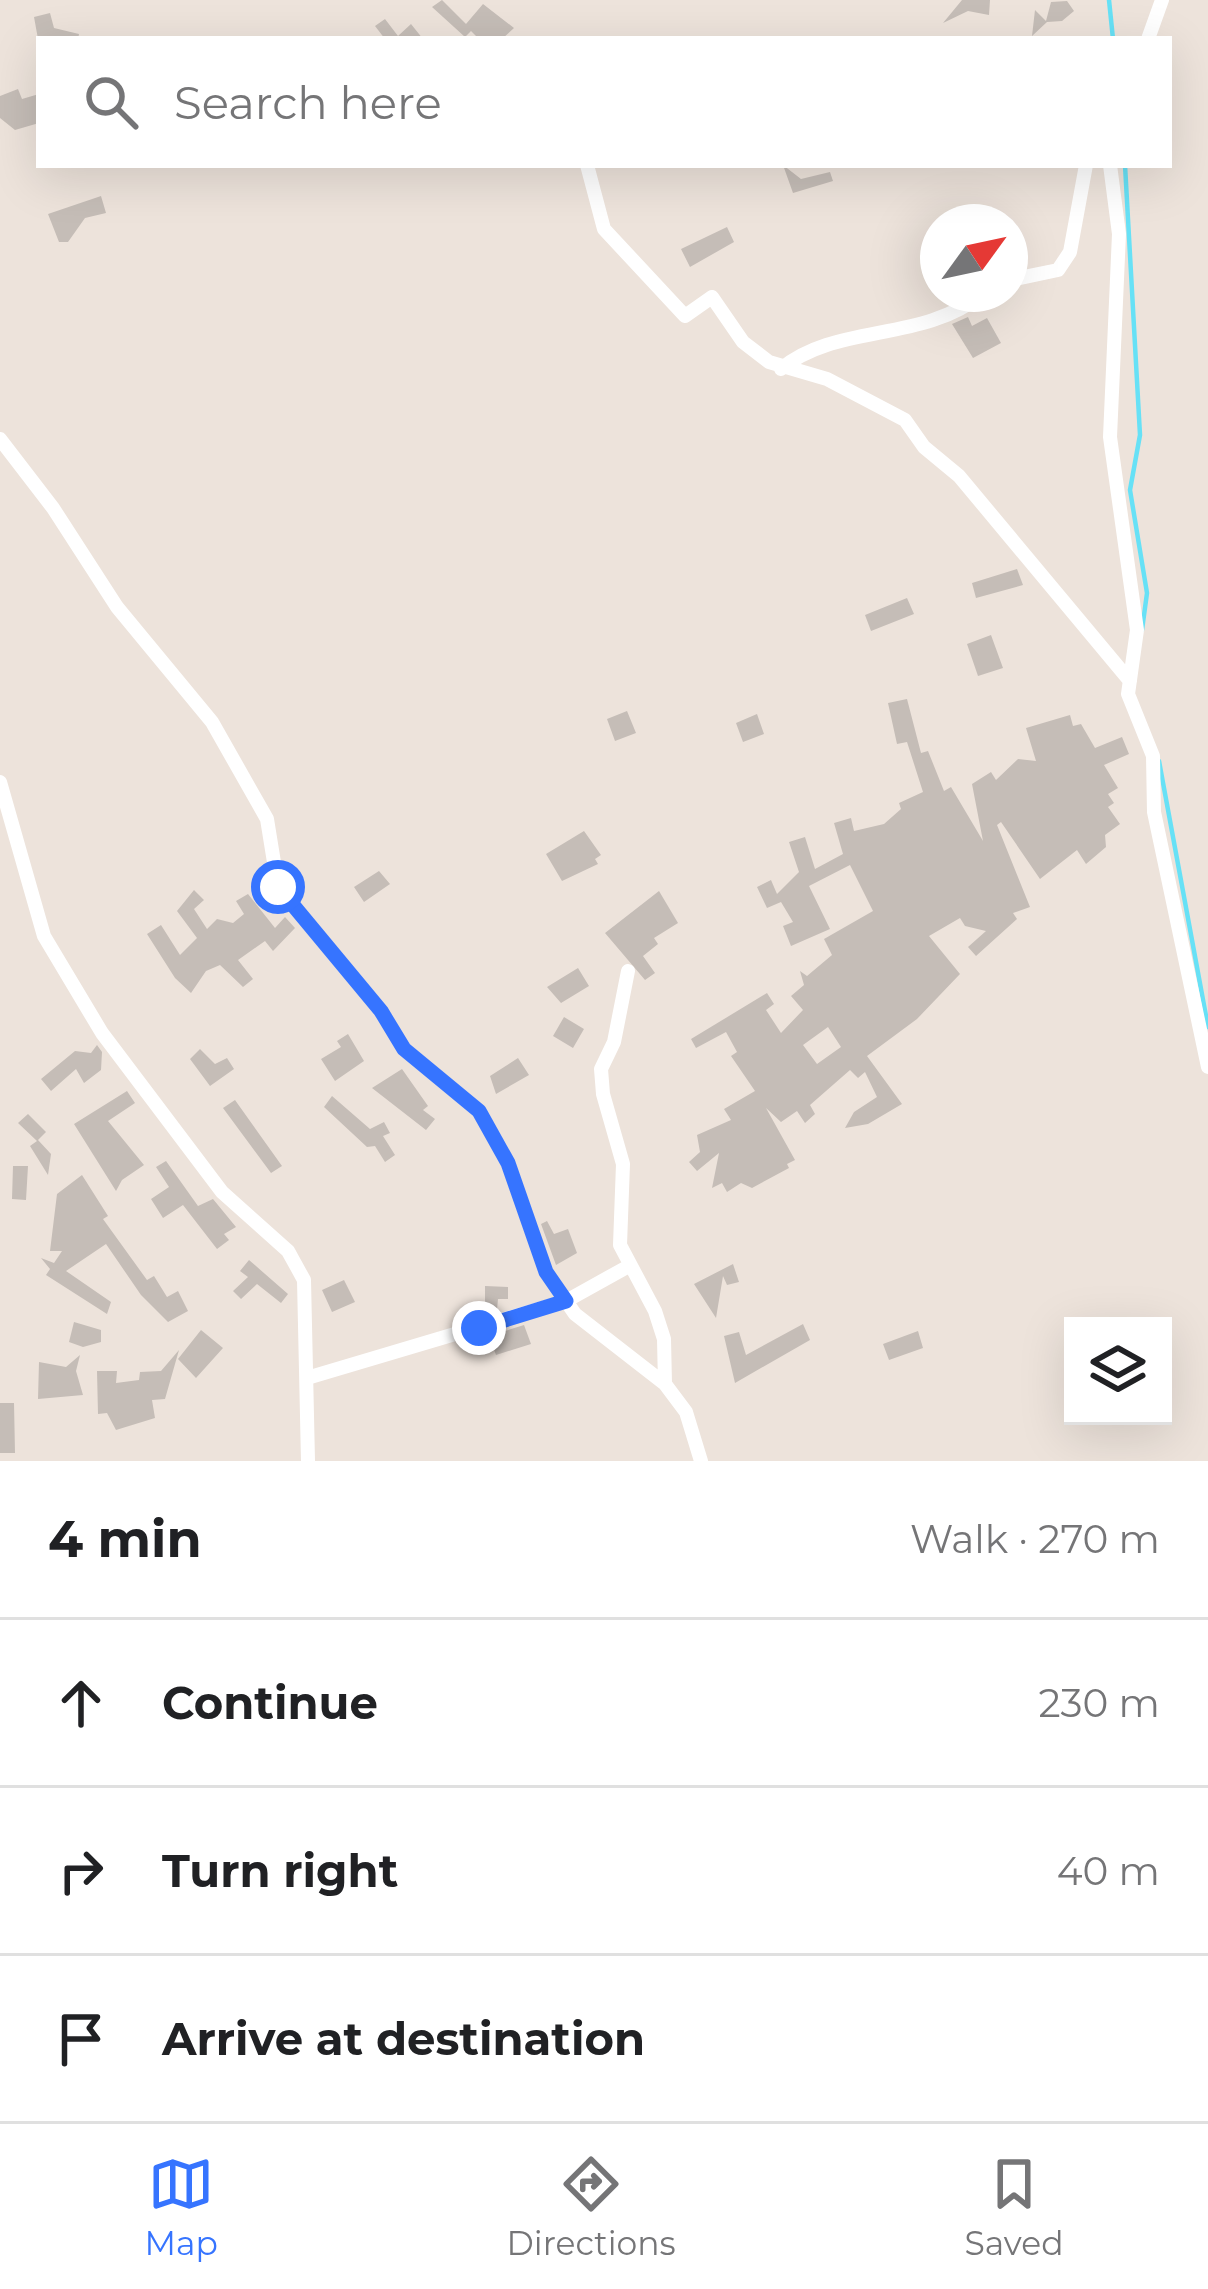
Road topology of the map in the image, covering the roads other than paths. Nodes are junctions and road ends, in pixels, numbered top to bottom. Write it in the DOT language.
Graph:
graph roads {
  1 [pos="1162,0"];
  2 [pos="1149,36"];
  3 [pos="588,168"];
  4 [pos="1085,168"];
  5 [pos="1110,168"];
  6 [pos="1028,276"];
  7 [pos="957,312"];
  8 [pos="781,369"];
  9 [pos="0,439"];
  10 [pos="1130,681"];
  11 [pos="0,782"];
  12 [pos="628,971"];
  13 [pos="1208,1067"];
  14 [pos="629,1266"];
  15 [pos="566,1301"];
  16 [pos="307,1378"];
  17 [pos="665,1384"];
  18 [pos="308,1461"];
  19 [pos="701,1461"];
  1 -- 2 [label="street"];
  3 -- 8 [label="street"];
  4 -- 6 [label="street"];
  5 -- 10 [label="street"];
  7 -- 8 [label="street"];
  8 -- 10 [label="street"];
  9 -- 15 [label="street"];
  10 -- 13 [label="street"];
  11 -- 16 [label="street"];
  12 -- 14 [label="street"];
  14 -- 15 [label="street"];
  14 -- 17 [label="street"];
  15 -- 16 [label="street"];
  15 -- 17 [label="street"];
  16 -- 18 [label="street"];
  17 -- 19 [label="street"];
}
